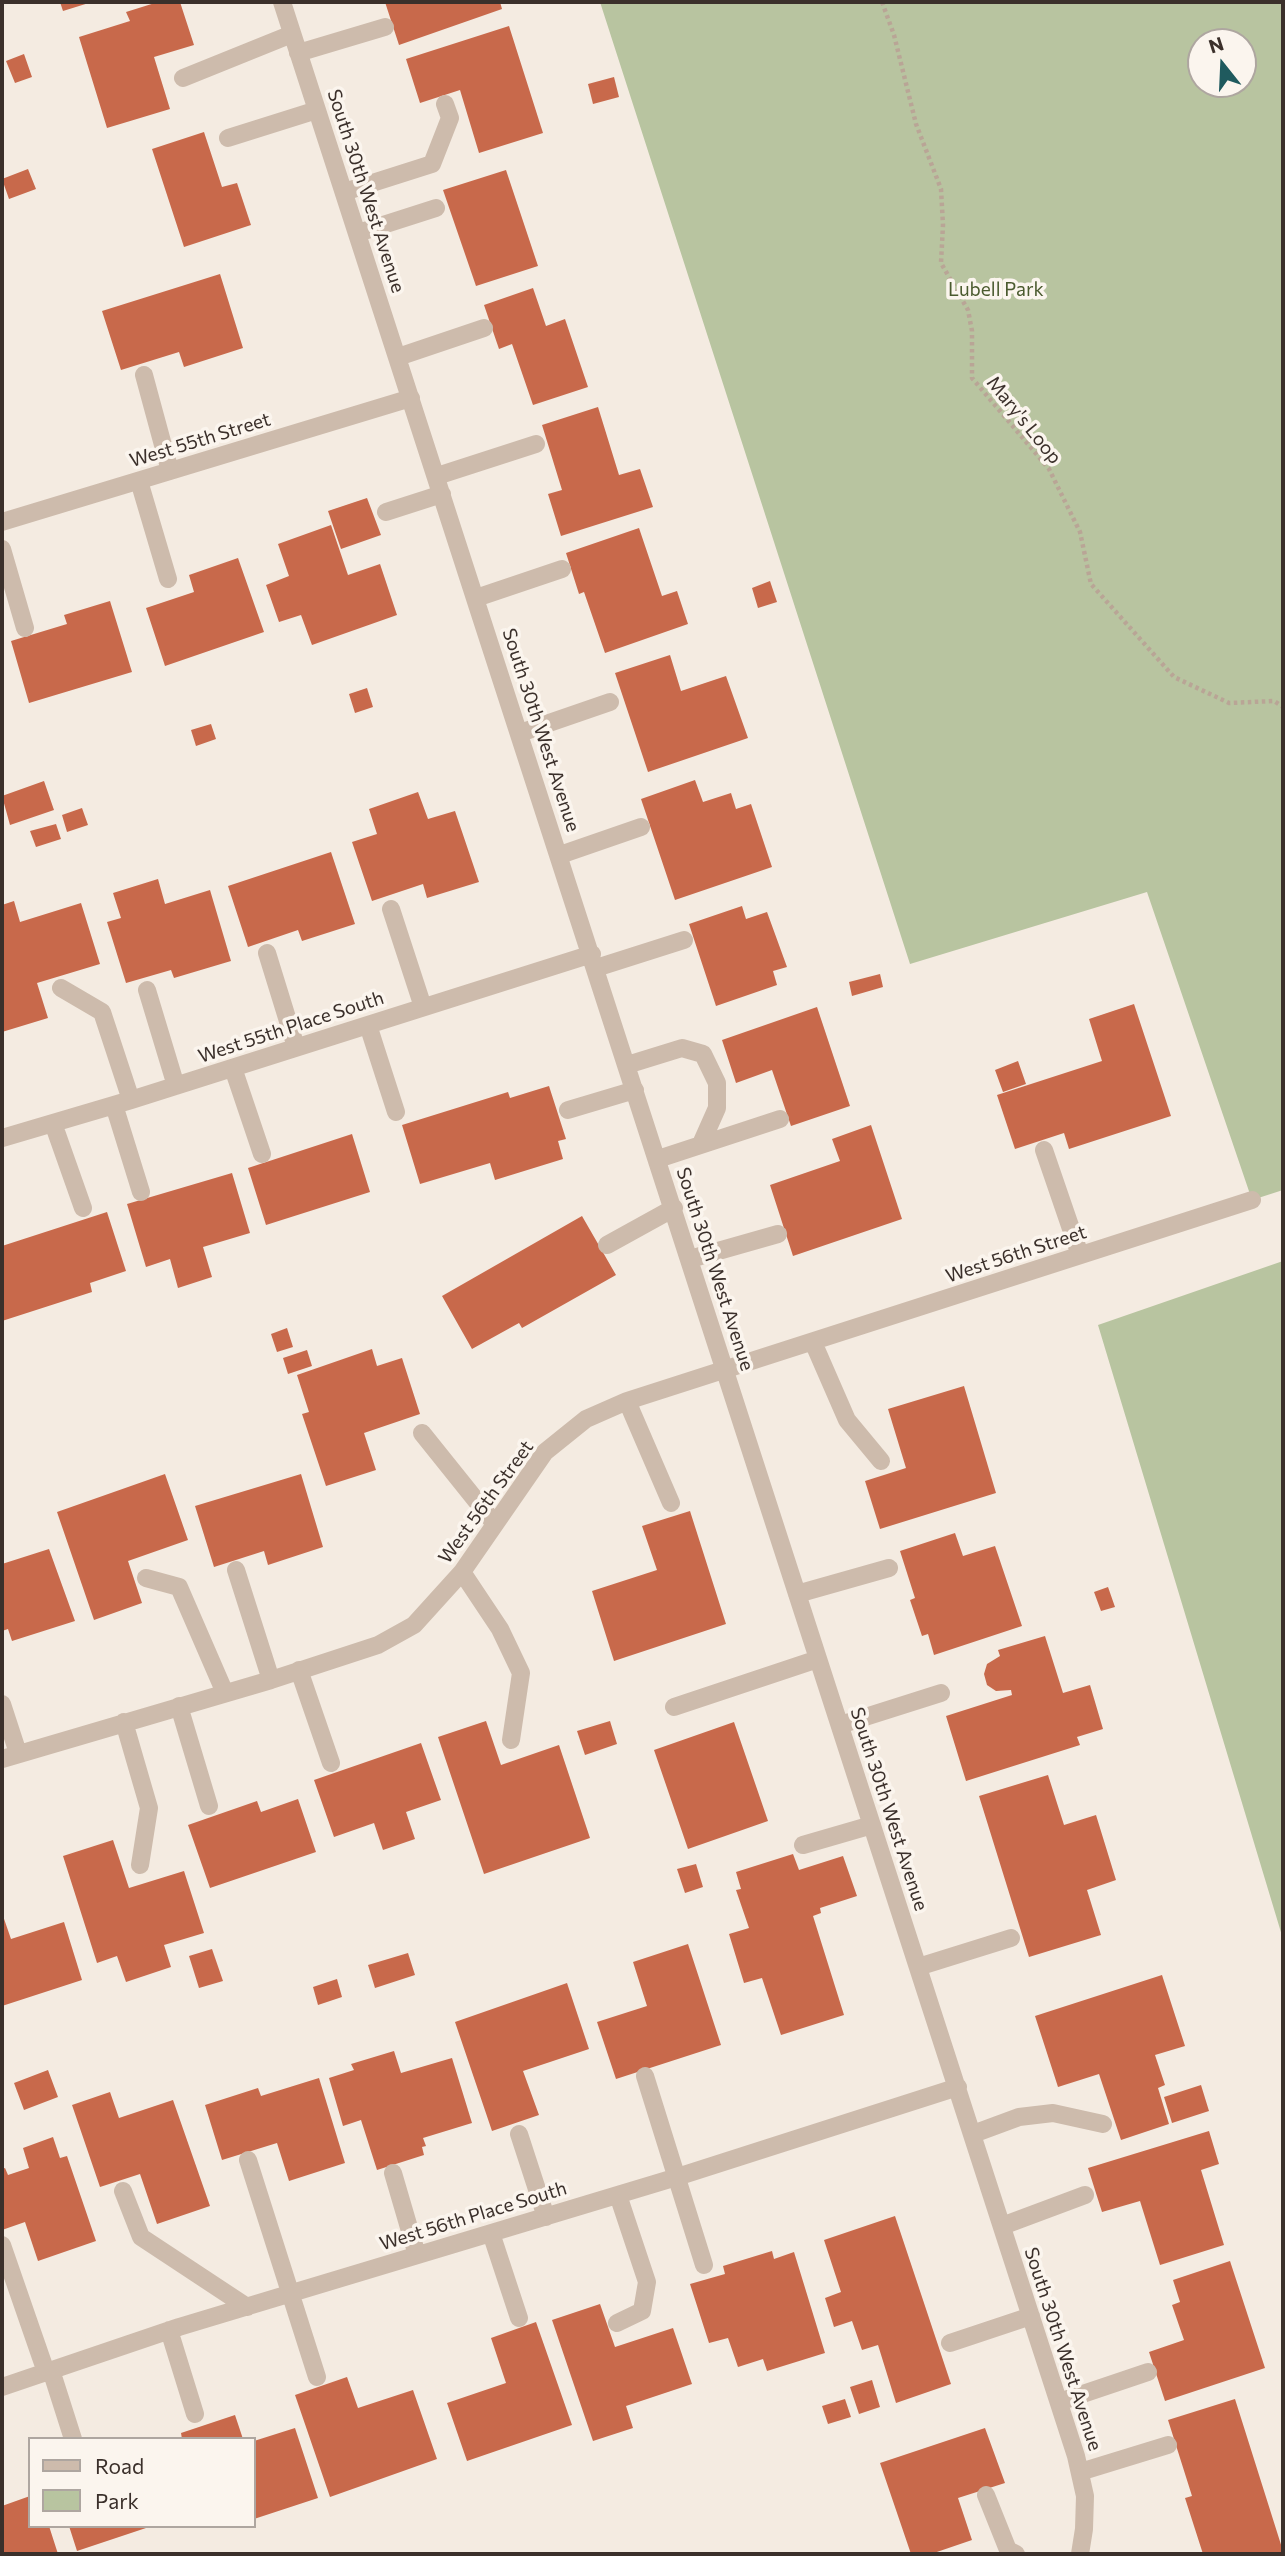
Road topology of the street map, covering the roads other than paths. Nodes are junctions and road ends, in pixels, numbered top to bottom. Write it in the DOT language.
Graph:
graph roads {
  1 [pos="282,2"];
  2 [pos="384,27"];
  3 [pos="292,34"];
  4 [pos="299,53"];
  5 [pos="183,78"];
  6 [pos="445,104"];
  7 [pos="317,110"];
  8 [pos="228,138"];
  9 [pos="344,192"];
  10 [pos="436,208"];
  11 [pos="358,233"];
  12 [pos="484,328"];
  13 [pos="398,357"];
  14 [pos="144,375"];
  15 [pos="411,398"];
  16 [pos="536,444"];
  17 [pos="170,471"];
  18 [pos="436,476"];
  19 [pos="139,481"];
  20 [pos="442,494"];
  21 [pos="386,512"];
  22 [pos="2,523"];
  23 [pos="2,549"];
  24 [pos="562,569"];
  25 [pos="168,579"];
  26 [pos="476,598"];
  27 [pos="25,628"];
  28 [pos="610,702"];
  29 [pos="520,733"];
  30 [pos="641,827"];
  31 [pos="560,855"];
  32 [pos="391,909"];
  33 [pos="684,940"];
  34 [pos="267,953"];
  35 [pos="594,961"];
  36 [pos="61,988"];
  37 [pos="146,989"];
  38 [pos="424,1007"];
  39 [pos="368,1025"];
  40 [pos="296,1047"];
  41 [pos="627,1065"];
  42 [pos="233,1068"];
  43 [pos="176,1086"];
  44 [pos="635,1090"];
  45 [pos="122,1103"];
  46 [pos="568,1110"];
  47 [pos="396,1112"];
  48 [pos="779,1119"];
  49 [pos="53,1123"];
  50 [pos="2,1138"];
  51 [pos="701,1144"];
  52 [pos="1044,1150"];
  53 [pos="262,1154"];
  54 [pos="658,1159"];
  55 [pos="141,1192"];
  56 [pos="1252,1200"];
  57 [pos="83,1208"];
  58 [pos="674,1208"];
  59 [pos="778,1234"];
  60 [pos="607,1245"];
  61 [pos="1080,1255"];
  62 [pos="690,1259"];
  63 [pos="813,1342"];
  64 [pos="725,1368"];
  65 [pos="627,1401"];
  66 [pos="422,1433"];
  67 [pos="881,1461"];
  68 [pos="671,1503"];
  69 [pos="495,1524"];
  70 [pos="889,1568"];
  71 [pos="236,1570"];
  72 [pos="462,1572"];
  73 [pos="146,1578"];
  74 [pos="797,1594"];
  75 [pos="818,1659"];
  76 [pos="299,1670"];
  77 [pos="271,1680"];
  78 [pos="225,1693"];
  79 [pos="941,1693"];
  80 [pos="2,1704"];
  81 [pos="179,1706"];
  82 [pos="674,1707"];
  83 [pos="124,1722"];
  84 [pos="840,1725"];
  85 [pos="511,1740"];
  86 [pos="10,1756"];
  87 [pos="331,1763"];
  88 [pos="209,1806"];
  89 [pos="872,1825"];
  90 [pos="803,1845"];
  91 [pos="140,1865"];
  92 [pos="1010,1938"];
  93 [pos="918,1967"];
  94 [pos="645,2076"];
  95 [pos="957,2087"];
  96 [pos="1103,2124"];
  97 [pos="519,2134"];
  98 [pos="973,2134"];
  99 [pos="248,2160"];
  100 [pos="393,2173"];
  101 [pos="677,2177"];
  102 [pos="123,2191"];
  103 [pos="618,2195"];
  104 [pos="1085,2195"];
  105 [pos="546,2217"];
  106 [pos="1002,2226"];
  107 [pos="491,2234"];
  108 [pos="2,2245"];
  109 [pos="417,2255"];
  110 [pos="705,2265"];
  111 [pos="289,2293"];
  112 [pos="247,2306"];
  113 [pos="1031,2316"];
  114 [pos="519,2318"];
  115 [pos="617,2323"];
  116 [pos="169,2330"];
  117 [pos="950,2343"];
  118 [pos="49,2371"];
  119 [pos="1148,2372"];
  120 [pos="317,2377"];
  121 [pos="2,2387"];
  122 [pos="1059,2402"];
  123 [pos="195,2414"];
  124 [pos="73,2437"];
  125 [pos="1168,2445"];
  126 [pos="1080,2472"];
  127 [pos="986,2495"];
  128 [pos="1016,2554"];
  129 [pos="1080,2554"];
  1 -- 3 [label="street, South 30th West Avenue"];
  2 -- 4 [label="street"];
  3 -- 4 [label="street, South 30th West Avenue"];
  3 -- 5 [label="street"];
  4 -- 7 [label="street, South 30th West Avenue"];
  6 -- 9 [label="street"];
  7 -- 8 [label="street"];
  7 -- 9 [label="street, South 30th West Avenue"];
  9 -- 11 [label="street, South 30th West Avenue"];
  10 -- 11 [label="street"];
  11 -- 13 [label="street, South 30th West Avenue"];
  12 -- 13 [label="street"];
  13 -- 15 [label="street, South 30th West Avenue"];
  14 -- 17 [label="street"];
  15 -- 17 [label="street, West 55th Street"];
  15 -- 18 [label="street, South 30th West Avenue"];
  16 -- 18 [label="street"];
  17 -- 19 [label="street, West 55th Street"];
  18 -- 20 [label="street, South 30th West Avenue"];
  19 -- 22 [label="street, West 55th Street"];
  19 -- 25 [label="street"];
  20 -- 21 [label="street"];
  20 -- 26 [label="street, South 30th West Avenue"];
  23 -- 27 [label="street"];
  24 -- 26 [label="street"];
  26 -- 29 [label="street, South 30th West Avenue"];
  28 -- 29 [label="street"];
  29 -- 31 [label="street, South 30th West Avenue"];
  30 -- 31 [label="street"];
  31 -- 35 [label="street, South 30th West Avenue"];
  32 -- 38 [label="street"];
  33 -- 35 [label="street, West 55th Place South"];
  34 -- 40 [label="street"];
  35 -- 38 [label="street, West 55th Place South"];
  35 -- 41 [label="street, South 30th West Avenue"];
  36 -- 45 [label="street"];
  37 -- 43 [label="street"];
  38 -- 39 [label="street, West 55th Place South"];
  39 -- 40 [label="street, West 55th Place South"];
  39 -- 47 [label="street"];
  40 -- 42 [label="street, West 55th Place South"];
  41 -- 44 [label="street, South 30th West Avenue"];
  41 -- 51 [label="street"];
  42 -- 43 [label="street, West 55th Place South"];
  42 -- 53 [label="street"];
  43 -- 45 [label="street, West 55th Place South"];
  44 -- 46 [label="street"];
  44 -- 54 [label="street, South 30th West Avenue"];
  45 -- 49 [label="street, West 55th Place South"];
  45 -- 55 [label="street"];
  48 -- 51 [label="street"];
  49 -- 50 [label="street, West 55th Place South"];
  49 -- 57 [label="street"];
  51 -- 54 [label="street"];
  52 -- 61 [label="street"];
  54 -- 58 [label="street, South 30th West Avenue"];
  56 -- 61 [label="street, West 56th Street"];
  58 -- 60 [label="street"];
  58 -- 62 [label="street, South 30th West Avenue"];
  59 -- 62 [label="street"];
  61 -- 63 [label="street, West 56th Street"];
  62 -- 64 [label="street, South 30th West Avenue"];
  63 -- 64 [label="street, West 56th Street"];
  63 -- 67 [label="street"];
  64 -- 65 [label="street, West 56th Street"];
  64 -- 74 [label="street, South 30th West Avenue"];
  65 -- 68 [label="street"];
  65 -- 69 [label="street, West 56th Street"];
  66 -- 69 [label="street"];
  69 -- 72 [label="street, West 56th Street"];
  70 -- 74 [label="street"];
  71 -- 77 [label="street"];
  72 -- 76 [label="street, West 56th Street"];
  72 -- 85 [label="street"];
  73 -- 78 [label="street"];
  74 -- 75 [label="street, South 30th West Avenue"];
  75 -- 82 [label="street"];
  75 -- 84 [label="street, South 30th West Avenue"];
  76 -- 77 [label="street, West 56th Street"];
  76 -- 87 [label="street"];
  77 -- 78 [label="street, West 56th Street"];
  78 -- 81 [label="street, West 56th Street"];
  79 -- 84 [label="street"];
  80 -- 86 [label="street"];
  81 -- 83 [label="street, West 56th Street"];
  81 -- 88 [label="street"];
  83 -- 86 [label="street, West 56th Street"];
  83 -- 91 [label="street"];
  84 -- 89 [label="street, South 30th West Avenue"];
  89 -- 90 [label="street"];
  89 -- 93 [label="street, South 30th West Avenue"];
  92 -- 93 [label="street"];
  93 -- 95 [label="street, South 30th West Avenue"];
  94 -- 101 [label="street"];
  95 -- 98 [label="street, South 30th West Avenue"];
  95 -- 101 [label="street, West 56th Place South"];
  96 -- 98 [label="street"];
  97 -- 105 [label="street"];
  98 -- 106 [label="street, South 30th West Avenue"];
  99 -- 111 [label="street"];
  100 -- 109 [label="street"];
  101 -- 103 [label="street, West 56th Place South"];
  101 -- 110 [label="street"];
  102 -- 112 [label="street"];
  103 -- 105 [label="street, West 56th Place South"];
  103 -- 115 [label="street"];
  104 -- 106 [label="street"];
  105 -- 107 [label="street, West 56th Place South"];
  106 -- 113 [label="street, South 30th West Avenue"];
  107 -- 109 [label="street, West 56th Place South"];
  107 -- 114 [label="street"];
  108 -- 118 [label="street"];
  109 -- 111 [label="street, West 56th Place South"];
  111 -- 112 [label="street, West 56th Place South"];
  111 -- 120 [label="street"];
  112 -- 116 [label="street, West 56th Place South"];
  113 -- 117 [label="street"];
  113 -- 122 [label="street, South 30th West Avenue"];
  116 -- 118 [label="street, West 56th Place South"];
  116 -- 123 [label="street"];
  118 -- 121 [label="street, West 56th Place South"];
  118 -- 124 [label="street"];
  119 -- 122 [label="street"];
  122 -- 126 [label="street, South 30th West Avenue"];
  125 -- 126 [label="street"];
  126 -- 129 [label="street, South 30th West Avenue"];
  127 -- 128 [label="street"];
}
